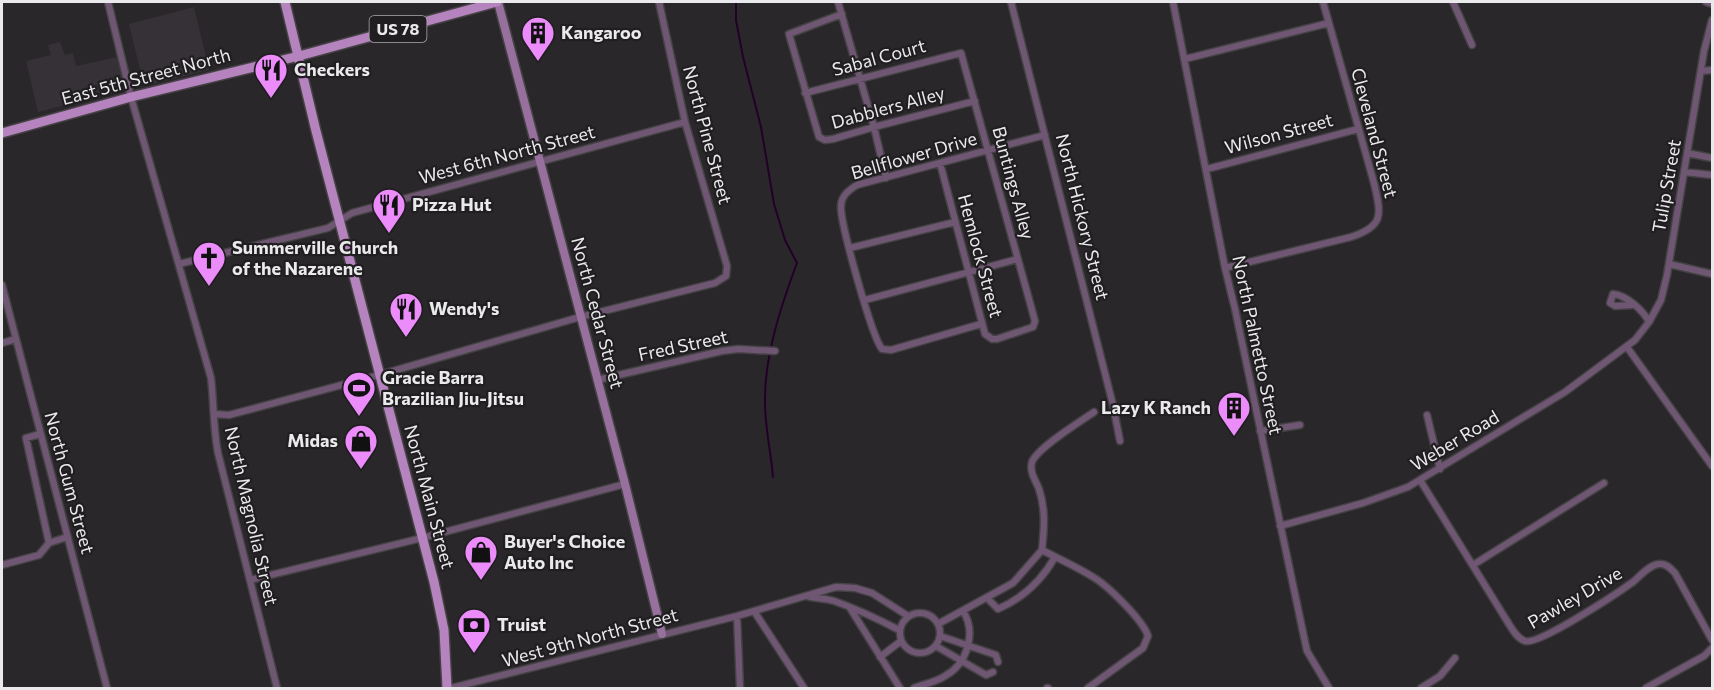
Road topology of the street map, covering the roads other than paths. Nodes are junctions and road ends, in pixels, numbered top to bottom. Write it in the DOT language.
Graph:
graph roads {
  1 [pos="108,2"];
  2 [pos="285,2"];
  3 [pos="497,2"];
  4 [pos="659,2"];
  5 [pos="838,2"];
  6 [pos="1011,2"];
  7 [pos="1173,2"];
  8 [pos="1323,2"];
  9 [pos="1453,2"];
  10 [pos="1706,2"];
  11 [pos="1713,4"];
  12 [pos="842,14"];
  13 [pos="1713,20"];
  14 [pos="1329,23"];
  15 [pos="1472,45"];
  16 [pos="1704,51"];
  17 [pos="961,52"];
  18 [pos="1713,54"];
  19 [pos="299,56"];
  20 [pos="1185,59"];
  21 [pos="1713,70"];
  22 [pos="1701,71"];
  23 [pos="860,79"];
  24 [pos="805,93"];
  25 [pos="131,97"];
  26 [pos="975,101"];
  27 [pos="685,122"];
  28 [pos="874,127"];
  29 [pos="1358,129"];
  30 [pos="2,133"];
  31 [pos="1046,135"];
  32 [pos="989,150"];
  33 [pos="1687,153"];
  34 [pos="1713,158"];
  35 [pos="539,161"];
  36 [pos="940,163"];
  37 [pos="1207,169"];
  38 [pos="1684,172"];
  39 [pos="1713,175"];
  40 [pos="886,178"];
  41 [pos="339,221"];
  42 [pos="955,222"];
  43 [pos="850,248"];
  44 [pos="1018,259"];
  45 [pos="179,264"];
  46 [pos="1669,264"];
  47 [pos="1225,268"];
  48 [pos="968,272"];
  49 [pos="1713,274"];
  50 [pos="2,285"];
  51 [pos="865,300"];
  52 [pos="1632,305"];
  53 [pos="580,316"];
  54 [pos="1035,321"];
  55 [pos="1649,322"];
  56 [pos="981,324"];
  57 [pos="16,339"];
  58 [pos="2,343"];
  59 [pos="1627,347"];
  60 [pos="776,351"];
  61 [pos="379,375"];
  62 [pos="597,380"];
  63 [pos="1095,412"];
  64 [pos="214,414"];
  65 [pos="1427,415"];
  66 [pos="1299,425"];
  67 [pos="1260,431"];
  68 [pos="40,434"];
  69 [pos="1120,441"];
  70 [pos="1713,466"];
  71 [pos="1440,469"];
  72 [pos="1420,480"];
  73 [pos="1604,483"];
  74 [pos="625,484"];
  75 [pos="1280,526"];
  76 [pos="67,537"];
  77 [pos="422,538"];
  78 [pos="49,543"];
  79 [pos="1042,550"];
  80 [pos="1055,557"];
  81 [pos="2,564"];
  82 [pos="1473,565"];
  83 [pos="250,580"];
  84 [pos="832,588"];
  85 [pos="806,596"];
  86 [pos="987,598"];
  87 [pos="831,600"];
  88 [pos="849,607"];
  89 [pos="754,611"];
  90 [pos="963,611"];
  91 [pos="737,616"];
  92 [pos="908,616"];
  93 [pos="938,624"];
  94 [pos="899,630"];
  95 [pos="662,634"];
  96 [pos="940,636"];
  97 [pos="1713,640"];
  98 [pos="901,641"];
  99 [pos="968,645"];
  100 [pos="936,646"];
  101 [pos="1713,648"];
  102 [pos="880,657"];
  103 [pos="1455,658"];
  104 [pos="960,661"];
  105 [pos="998,662"];
  106 [pos="993,672"];
  107 [pos="107,688"];
  108 [pos="277,688"];
  109 [pos="449,688"];
  110 [pos="740,688"];
  111 [pos="804,688"];
  112 [pos="900,688"];
  113 [pos="914,688"];
  114 [pos="1088,688"];
  115 [pos="1329,688"];
  116 [pos="1421,688"];
  117 [pos="1646,688"];
  1 -- 25 [label="street, North Magnolia Street"];
  2 -- 19 [label="main road, North Main Street"];
  3 -- 19 [label="main road, US 78"];
  3 -- 35 [label="street, North Cedar Street"];
  4 -- 27 [label="street, North Pine Street"];
  5 -- 12 [label="street"];
  6 -- 31 [label="street, North Hickory Street"];
  7 -- 20 [label="street, North Palmetto Street"];
  8 -- 14 [label="street, Cleveland Street"];
  9 -- 15 [label="street"];
  10 -- 11 [label="street"];
  12 -- 23 [label="street"];
  12 -- 24 [label="street"];
  13 -- 16 [label="street, Tulip Street"];
  14 -- 20 [label="street"];
  14 -- 29 [label="street, Cleveland Street"];
  16 -- 18 [label="street"];
  16 -- 22 [label="street, Tulip Street"];
  17 -- 23 [label="street, Sabal Court"];
  17 -- 26 [label="street, Buntings Alley"];
  19 -- 25 [label="main road, East 5th Street North / US 78"];
  19 -- 41 [label="main road, North Main Street"];
  20 -- 37 [label="street, North Palmetto Street"];
  21 -- 22 [label="street"];
  22 -- 33 [label="street, Tulip Street"];
  23 -- 24 [label="street, Sabal Court"];
  23 -- 28 [label="street"];
  24 -- 28 [label="street, Dabblers Alley"];
  25 -- 30 [label="main road, East 5th Street North / US 78"];
  25 -- 45 [label="street, North Magnolia Street"];
  26 -- 28 [label="street, Dabblers Alley"];
  26 -- 32 [label="street, Buntings Alley"];
  27 -- 35 [label="street, West 6th North Street"];
  27 -- 53 [label="street, North Pine Street"];
  28 -- 40 [label="street"];
  29 -- 37 [label="street, Wilson Street"];
  29 -- 47 [label="street, Cleveland Street"];
  31 -- 32 [label="street, Bellflower Drive"];
  31 -- 69 [label="street, North Hickory Street"];
  32 -- 36 [label="street, Bellflower Drive"];
  32 -- 44 [label="street, Buntings Alley"];
  33 -- 34 [label="street"];
  33 -- 38 [label="street, Tulip Street"];
  35 -- 41 [label="street, West 6th North Street"];
  35 -- 53 [label="street, North Cedar Street"];
  36 -- 40 [label="street, Bellflower Drive"];
  36 -- 42 [label="street, Hemlock Street"];
  37 -- 47 [label="street, North Palmetto Street"];
  38 -- 39 [label="street"];
  38 -- 46 [label="street, Tulip Street"];
  40 -- 43 [label="street, Bellflower Drive"];
  41 -- 45 [label="street, West 6th North Street"];
  41 -- 61 [label="main road, North Main Street"];
  42 -- 43 [label="street"];
  42 -- 48 [label="street, Hemlock Street"];
  43 -- 51 [label="street, Bellflower Drive"];
  44 -- 48 [label="street"];
  44 -- 54 [label="street, Buntings Alley"];
  45 -- 64 [label="street, North Magnolia Street"];
  46 -- 49 [label="street"];
  46 -- 55 [label="street, Tulip Street"];
  47 -- 67 [label="street, North Palmetto Street"];
  48 -- 51 [label="street"];
  48 -- 56 [label="street, Hemlock Street"];
  50 -- 57 [label="street, North Gum Street"];
  51 -- 56 [label="street, Bellflower Drive"];
  52 -- 55 [label="street"];
  53 -- 61 [label="street"];
  53 -- 62 [label="street, North Cedar Street"];
  54 -- 56 [label="street, Hemlock Street"];
  55 -- 59 [label="street, Tulip Street"];
  57 -- 58 [label="street"];
  57 -- 68 [label="street, North Gum Street"];
  59 -- 70 [label="street"];
  59 -- 71 [label="street, Weber Road"];
  60 -- 62 [label="street, Fred Street"];
  61 -- 64 [label="street"];
  61 -- 77 [label="main road, North Main Street"];
  62 -- 74 [label="street, North Cedar Street"];
  63 -- 79 [label="street"];
  64 -- 83 [label="street, North Magnolia Street"];
  65 -- 71 [label="street"];
  66 -- 67 [label="street"];
  67 -- 75 [label="street, North Palmetto Street"];
  68 -- 76 [label="street, North Gum Street"];
  68 -- 78 [label="street"];
  71 -- 72 [label="street, Weber Road"];
  72 -- 75 [label="street, Weber Road"];
  72 -- 82 [label="street, Pawley Drive"];
  73 -- 82 [label="street"];
  74 -- 77 [label="street"];
  74 -- 95 [label="street, North Cedar Street"];
  75 -- 115 [label="street, North Palmetto Street"];
  76 -- 78 [label="street"];
  76 -- 107 [label="street, North Gum Street"];
  77 -- 83 [label="street"];
  77 -- 109 [label="main road, North Main Street"];
  78 -- 81 [label="street"];
  79 -- 80 [label="street"];
  79 -- 86 [label="street"];
  80 -- 86 [label="street"];
  80 -- 114 [label="street"];
  82 -- 97 [label="street, Pawley Drive"];
  83 -- 108 [label="street, North Magnolia Street"];
  84 -- 85 [label="street, West 9th North Street"];
  84 -- 87 [label="street"];
  84 -- 92 [label="street"];
  85 -- 87 [label="street, West 9th North Street"];
  85 -- 89 [label="street, West 9th North Street"];
  86 -- 90 [label="street"];
  87 -- 88 [label="street, West 9th North Street"];
  88 -- 94 [label="street, West 9th North Street"];
  88 -- 102 [label="street"];
  89 -- 91 [label="street, West 9th North Street"];
  89 -- 111 [label="street"];
  90 -- 93 [label="street"];
  90 -- 99 [label="street"];
  91 -- 95 [label="street, West 9th North Street"];
  91 -- 110 [label="street"];
  92 -- 93 [label="street"];
  92 -- 94 [label="street"];
  93 -- 96 [label="street"];
  94 -- 98 [label="street"];
  95 -- 109 [label="street, West 9th North Street"];
  96 -- 99 [label="street"];
  96 -- 100 [label="street"];
  98 -- 100 [label="street"];
  98 -- 102 [label="street"];
  99 -- 104 [label="street"];
  99 -- 105 [label="street"];
  100 -- 104 [label="street"];
  101 -- 117 [label="street"];
  102 -- 112 [label="street"];
  103 -- 116 [label="street"];
  104 -- 106 [label="street"];
  104 -- 113 [label="street"];
}
